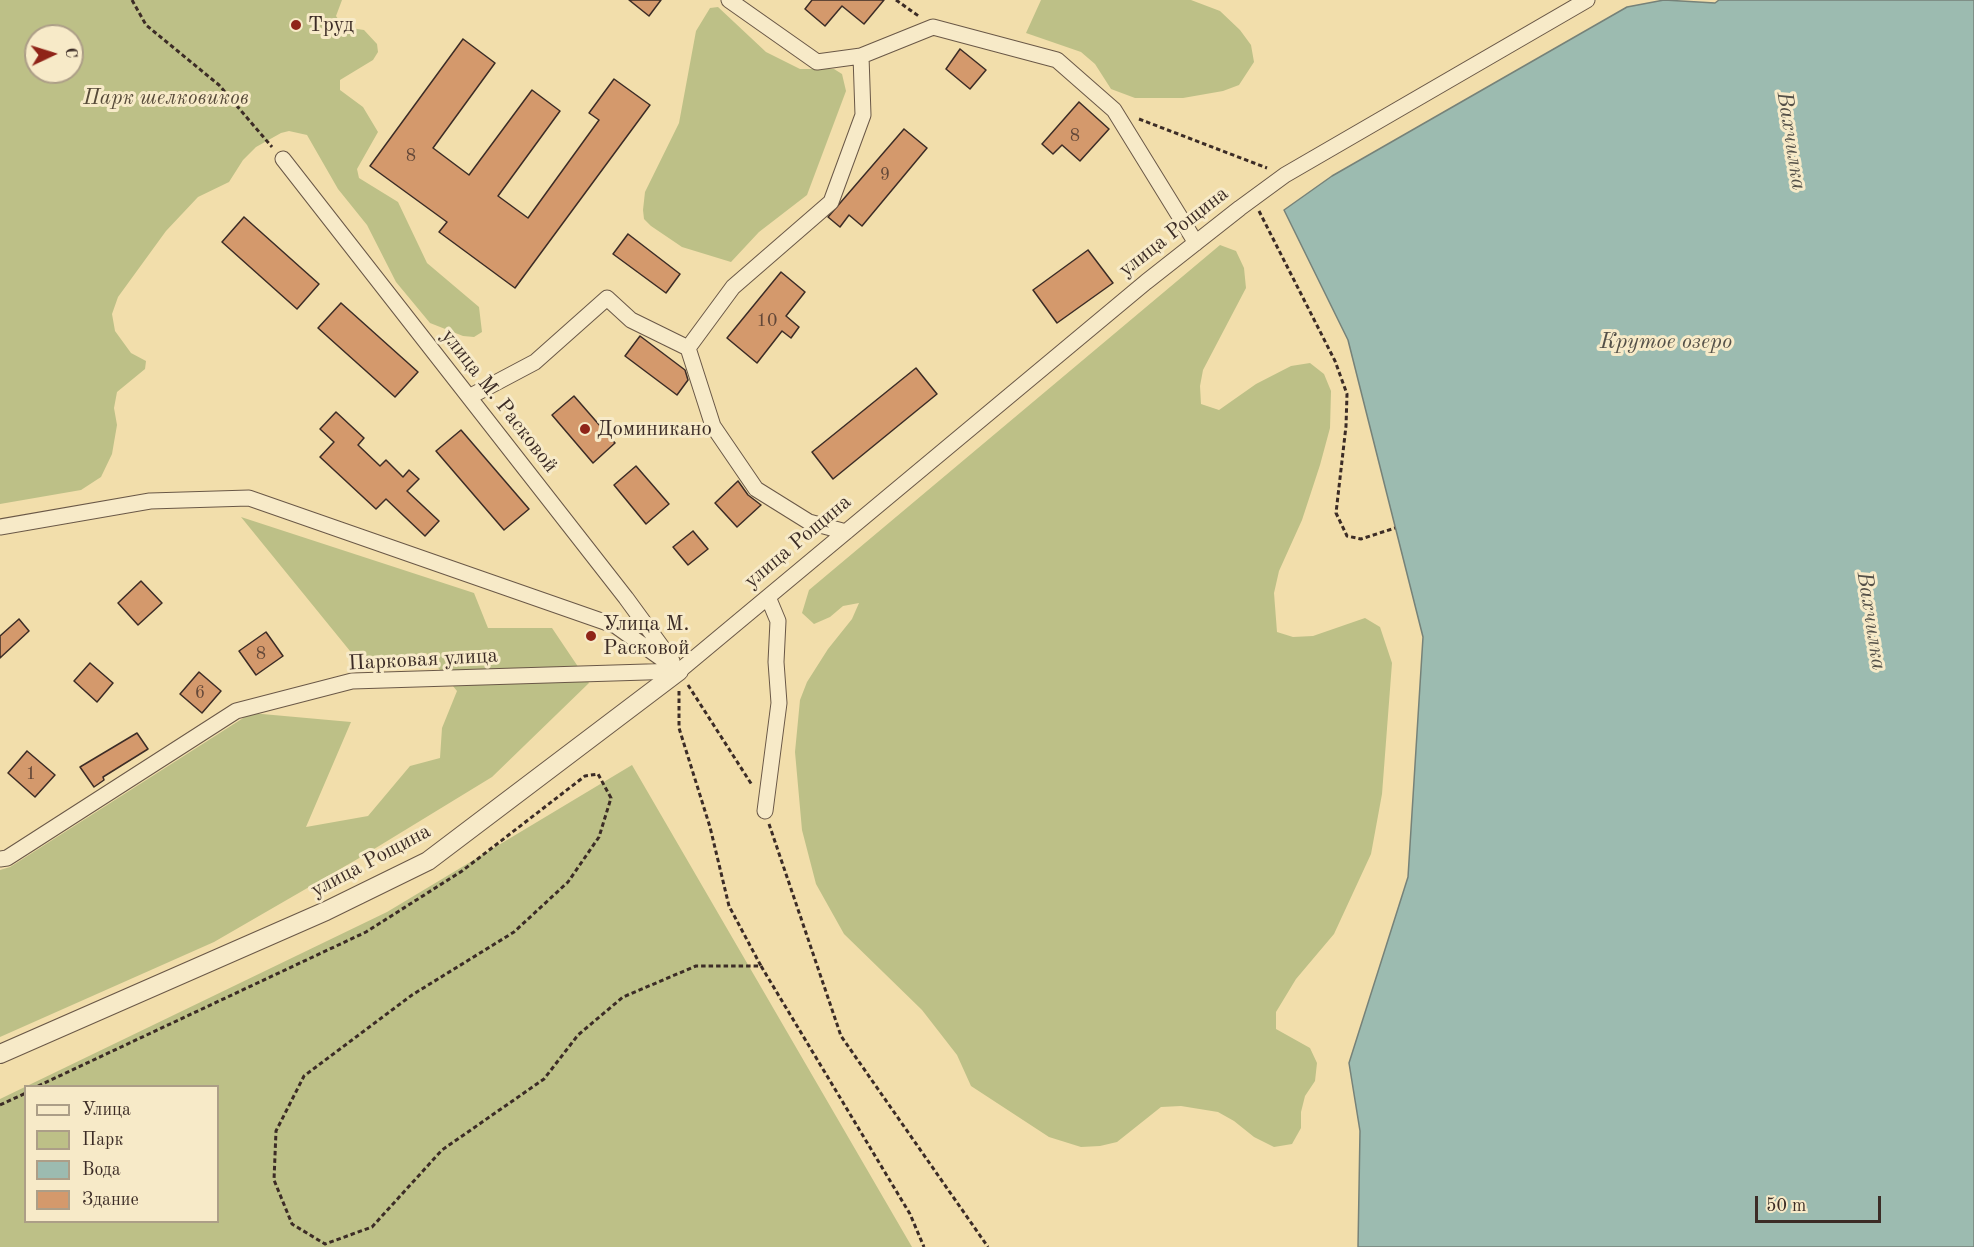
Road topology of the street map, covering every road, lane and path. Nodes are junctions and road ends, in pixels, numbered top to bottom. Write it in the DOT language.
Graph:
graph roads {
  1 [pos="132,0"];
  2 [pos="729,0"];
  3 [pos="896,0"];
  4 [pos="1587,0"];
  5 [pos="933,27"];
  6 [pos="861,56"];
  7 [pos="1114,110"];
  8 [pos="283,159"];
  9 [pos="1285,175"];
  10 [pos="1253,199"];
  11 [pos="1196,243"];
  12 [pos="688,348"];
  13 [pos="469,397"];
  14 [pos="0,527"];
  15 [pos="1395,528"];
  16 [pos="846,532"];
  17 [pos="768,597"];
  18 [pos="626,598"];
  19 [pos="616,626"];
  20 [pos="679,671"];
  21 [pos="765,811"];
  22 [pos="0,859"];
  23 [pos="760,966"];
  24 [pos="0,1053"];
  25 [pos="40,1085"];
  26 [pos="24,1094"];
  27 [pos="0,1105"];
  28 [pos="924,1247"];
  29 [pos="988,1247"];
  1 -- 8 [label="path"];
  2 -- 6 [label="street"];
  3 -- 5 [label="path"];
  4 -- 9 [label="street, улица Рощина"];
  5 -- 6 [label="street"];
  5 -- 7 [label="street"];
  6 -- 12 [label="street"];
  7 -- 9 [label="path"];
  7 -- 11 [label="street"];
  8 -- 13 [label="street, улица М. Расковой"];
  9 -- 10 [label="street, улица Рощина"];
  10 -- 11 [label="street, улица Рощина"];
  10 -- 15 [label="path"];
  11 -- 16 [label="street, улица Рощина"];
  12 -- 13 [label="street"];
  12 -- 16 [label="street"];
  13 -- 18 [label="street, улица М. Расковой"];
  14 -- 19 [label="street"];
  16 -- 17 [label="street, улица Рощина"];
  17 -- 20 [label="street, улица Рощина"];
  17 -- 21 [label="street"];
  18 -- 19 [label="street"];
  18 -- 20 [label="street, улица М. Расковой"];
  19 -- 20 [label="street"];
  20 -- 21 [label="path"];
  20 -- 22 [label="street, Парковая улица"];
  20 -- 23 [label="path"];
  20 -- 24 [label="street, улица Рощина"];
  21 -- 29 [label="path"];
  23 -- 25 [label="path"];
  23 -- 28 [label="path"];
  26 -- 27 [label="path"];
}
